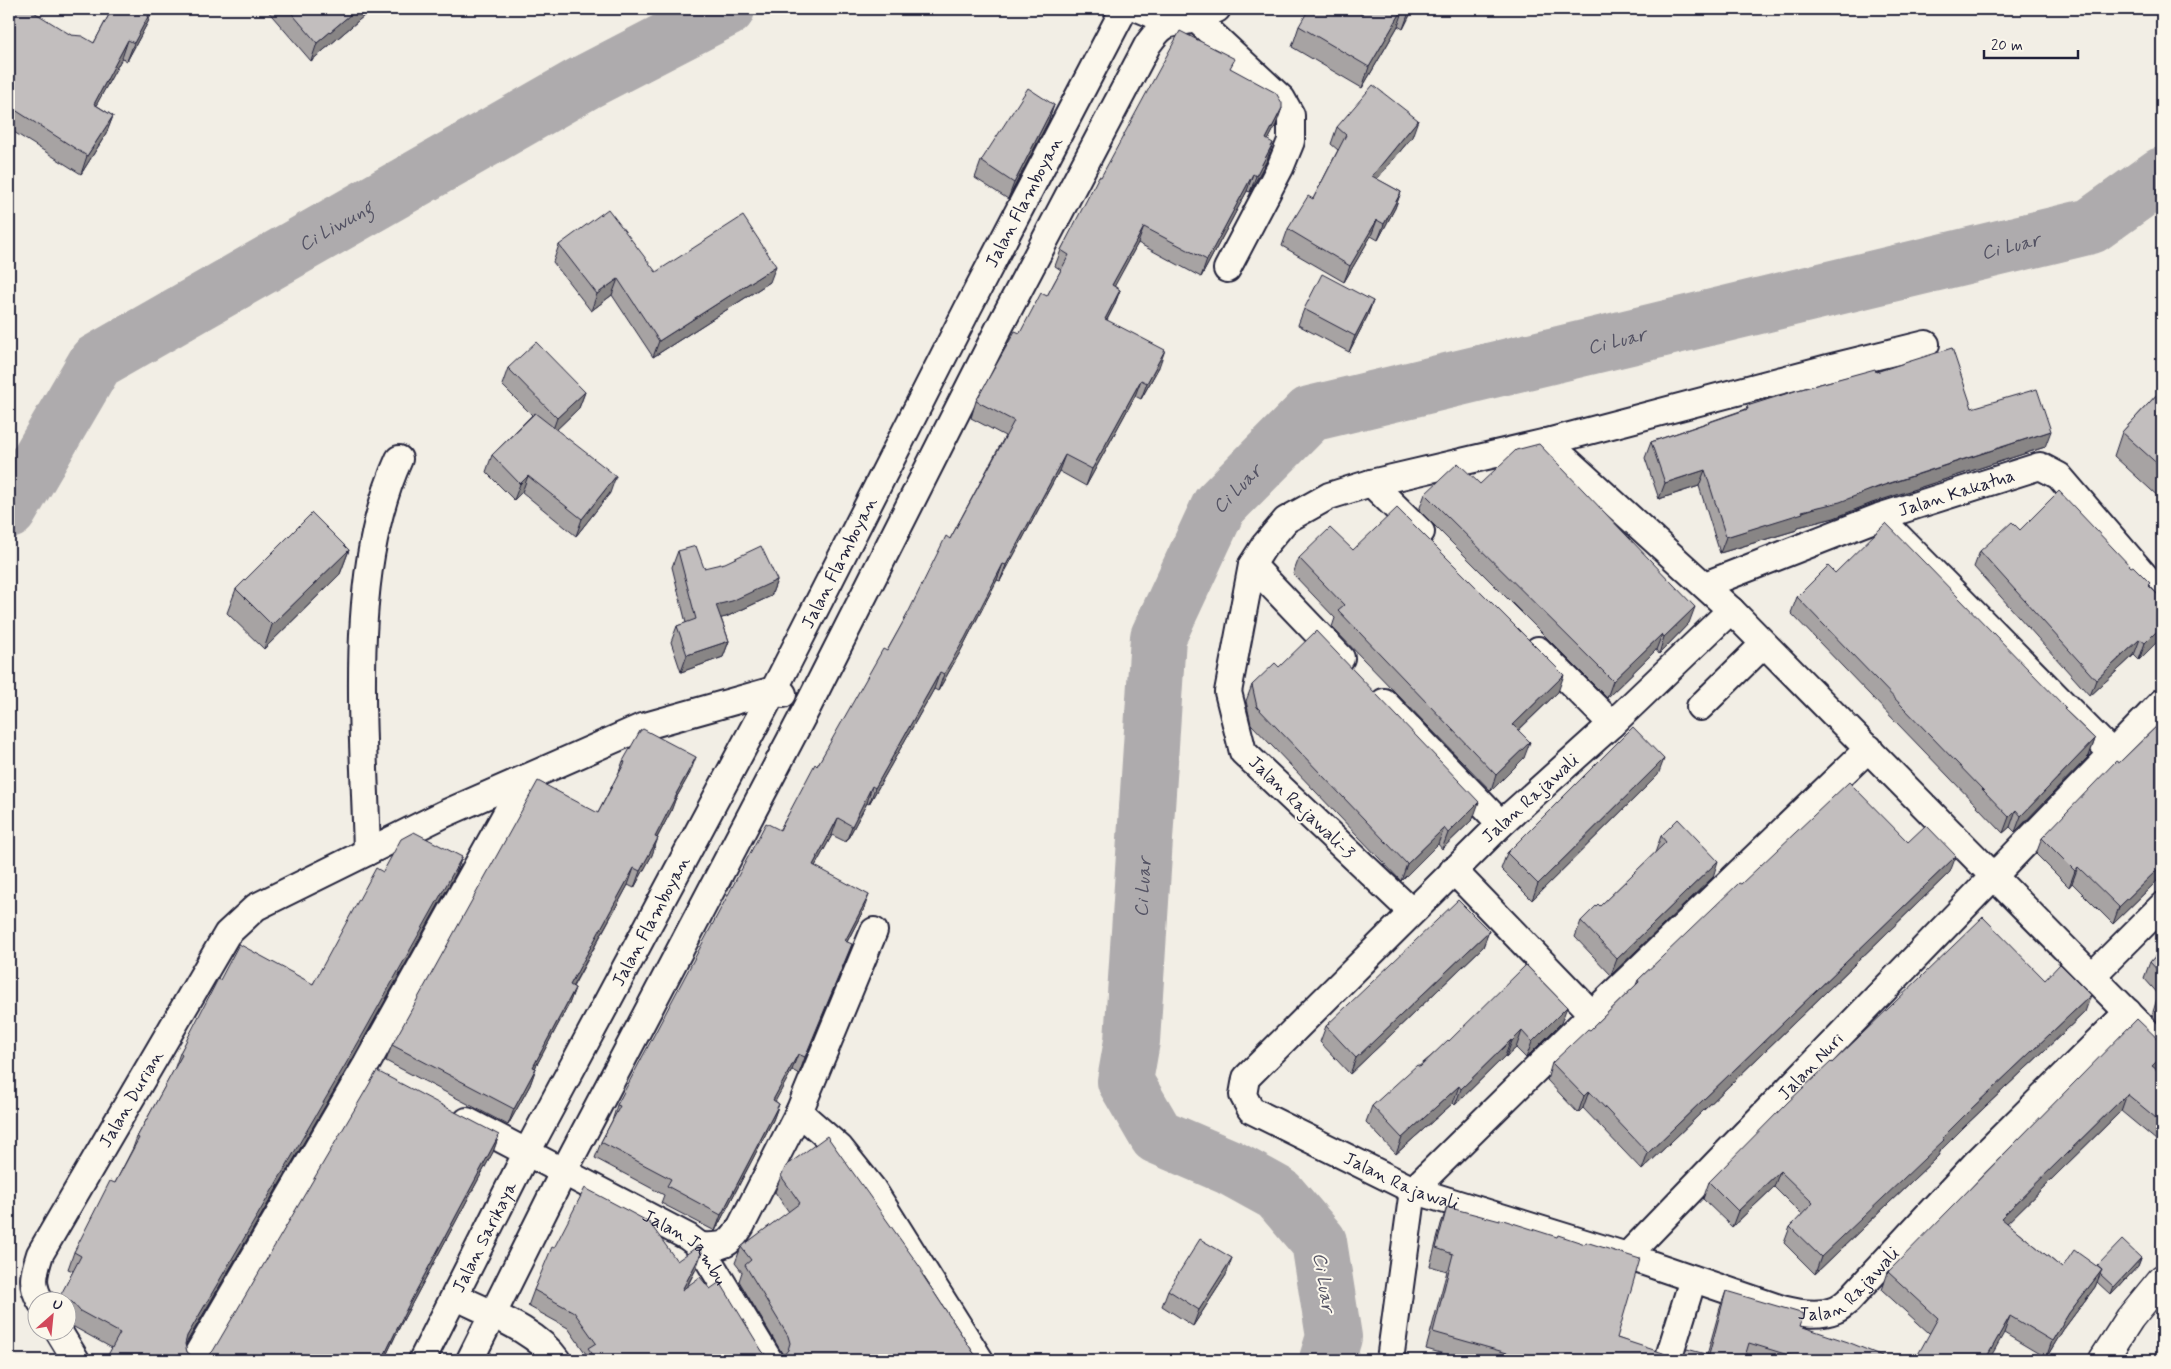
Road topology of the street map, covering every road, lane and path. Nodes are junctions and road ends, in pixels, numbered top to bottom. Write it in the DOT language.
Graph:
graph roads {
  1 [pos="1124,9"];
  2 [pos="1140,9"];
  3 [pos="1195,16"];
  4 [pos="1227,269"];
  5 [pos="968,308"];
  6 [pos="1001,324"];
  7 [pos="1926,344"];
  8 [pos="1547,442"];
  9 [pos="399,459"];
  10 [pos="1372,483"];
  11 [pos="1880,517"];
  12 [pos="1440,552"];
  13 [pos="1252,565"];
  14 [pos="1705,585"];
  15 [pos="2162,596"];
  16 [pos="1731,610"];
  17 [pos="1523,635"];
  18 [pos="1764,644"];
  19 [pos="774,690"];
  20 [pos="2162,702"];
  21 [pos="808,706"];
  22 [pos="1700,707"];
  23 [pos="1612,724"];
  24 [pos="1869,748"];
  25 [pos="2112,753"];
  26 [pos="526,778"];
  27 [pos="1500,824"];
  28 [pos="367,852"];
  29 [pos="1453,870"];
  30 [pos="1992,877"];
  31 [pos="2162,906"];
  32 [pos="1412,912"];
  33 [pos="874,931"];
  34 [pos="2092,976"];
  35 [pos="2128,1012"];
  36 [pos="1592,1014"];
  37 [pos="2162,1047"];
  38 [pos="450,1112"];
  39 [pos="799,1112"];
  40 [pos="547,1114"];
  41 [pos="527,1152"];
  42 [pos="564,1171"];
  43 [pos="1413,1190"];
  44 [pos="700,1246"];
  45 [pos="1627,1256"];
  46 [pos="1694,1279"];
  47 [pos="2162,1279"];
  48 [pos="35,1292"];
  49 [pos="455,1296"];
  50 [pos="493,1316"];
  51 [pos="65,1342"];
  52 [pos="76,1360"];
  53 [pos="194,1360"];
  54 [pos="422,1360"];
  55 [pos="470,1360"];
  56 [pos="557,1360"];
  57 [pos="769,1360"];
  58 [pos="980,1360"];
  59 [pos="1390,1360"];
  60 [pos="1668,1360"];
  61 [pos="2103,1360"];
  1 -- 5 [label="street, Jalan Flamboyan"];
  2 -- 3 [label="street"];
  3 -- 4 [label="street"];
  3 -- 6 [label="street"];
  5 -- 6 [label="street"];
  5 -- 19 [label="street, Jalan Flamboyan"];
  6 -- 21 [label="street"];
  7 -- 8 [label="street"];
  8 -- 10 [label="street"];
  8 -- 14 [label="street"];
  9 -- 28 [label="street"];
  10 -- 12 [label="street"];
  10 -- 13 [label="street"];
  11 -- 14 [label="street, Jalan Kakatua"];
  11 -- 15 [label="street, Jalan Kakatua"];
  11 -- 25 [label="street"];
  13 -- 27 [label="street"];
  13 -- 32 [label="street, Jalan Rajawali-3"];
  14 -- 16 [label="street"];
  16 -- 18 [label="street"];
  16 -- 23 [label="street, Jalan Rajawali"];
  17 -- 23 [label="street"];
  18 -- 22 [label="street"];
  18 -- 24 [label="street"];
  19 -- 21 [label="street"];
  19 -- 26 [label="street, Jalan Durian"];
  19 -- 40 [label="street, Jalan Flamboyan"];
  20 -- 25 [label="street, Jalan Nuri"];
  21 -- 42 [label="street"];
  23 -- 27 [label="street, Jalan Rajawali"];
  24 -- 30 [label="street"];
  24 -- 36 [label="street"];
  25 -- 30 [label="street, Jalan Nuri"];
  26 -- 28 [label="street, Jalan Durian"];
  26 -- 53 [label="street"];
  27 -- 29 [label="street, Jalan Rajawali"];
  28 -- 48 [label="street, Jalan Durian"];
  29 -- 32 [label="street, Jalan Rajawali"];
  29 -- 36 [label="street"];
  30 -- 34 [label="street"];
  30 -- 45 [label="street, Jalan Nuri"];
  31 -- 34 [label="street"];
  32 -- 43 [label="street, Jalan Rajawali"];
  33 -- 39 [label="street"];
  34 -- 35 [label="street"];
  35 -- 37 [label="street"];
  35 -- 46 [label="street, Jalan Rajawali"];
  36 -- 43 [label="street"];
  38 -- 41 [label="street, Jalan Jambu"];
  39 -- 44 [label="street"];
  39 -- 58 [label="street"];
  40 -- 41 [label="street, Jalan Sarikaya"];
  41 -- 42 [label="street, Jalan Jambu"];
  41 -- 49 [label="street, Jalan Sarikaya"];
  42 -- 44 [label="street, Jalan Jambu"];
  42 -- 50 [label="street"];
  43 -- 45 [label="street, Jalan Rajawali"];
  43 -- 59 [label="street"];
  44 -- 57 [label="street, Jalan Jambu"];
  45 -- 46 [label="street, Jalan Rajawali"];
  46 -- 60 [label="street"];
  47 -- 61 [label="main road"];
  49 -- 50 [label="street"];
  49 -- 54 [label="street, Jalan Sarikaya"];
  50 -- 55 [label="street"];
  50 -- 56 [label="street"];
  51 -- 52 [label="street"];
}
